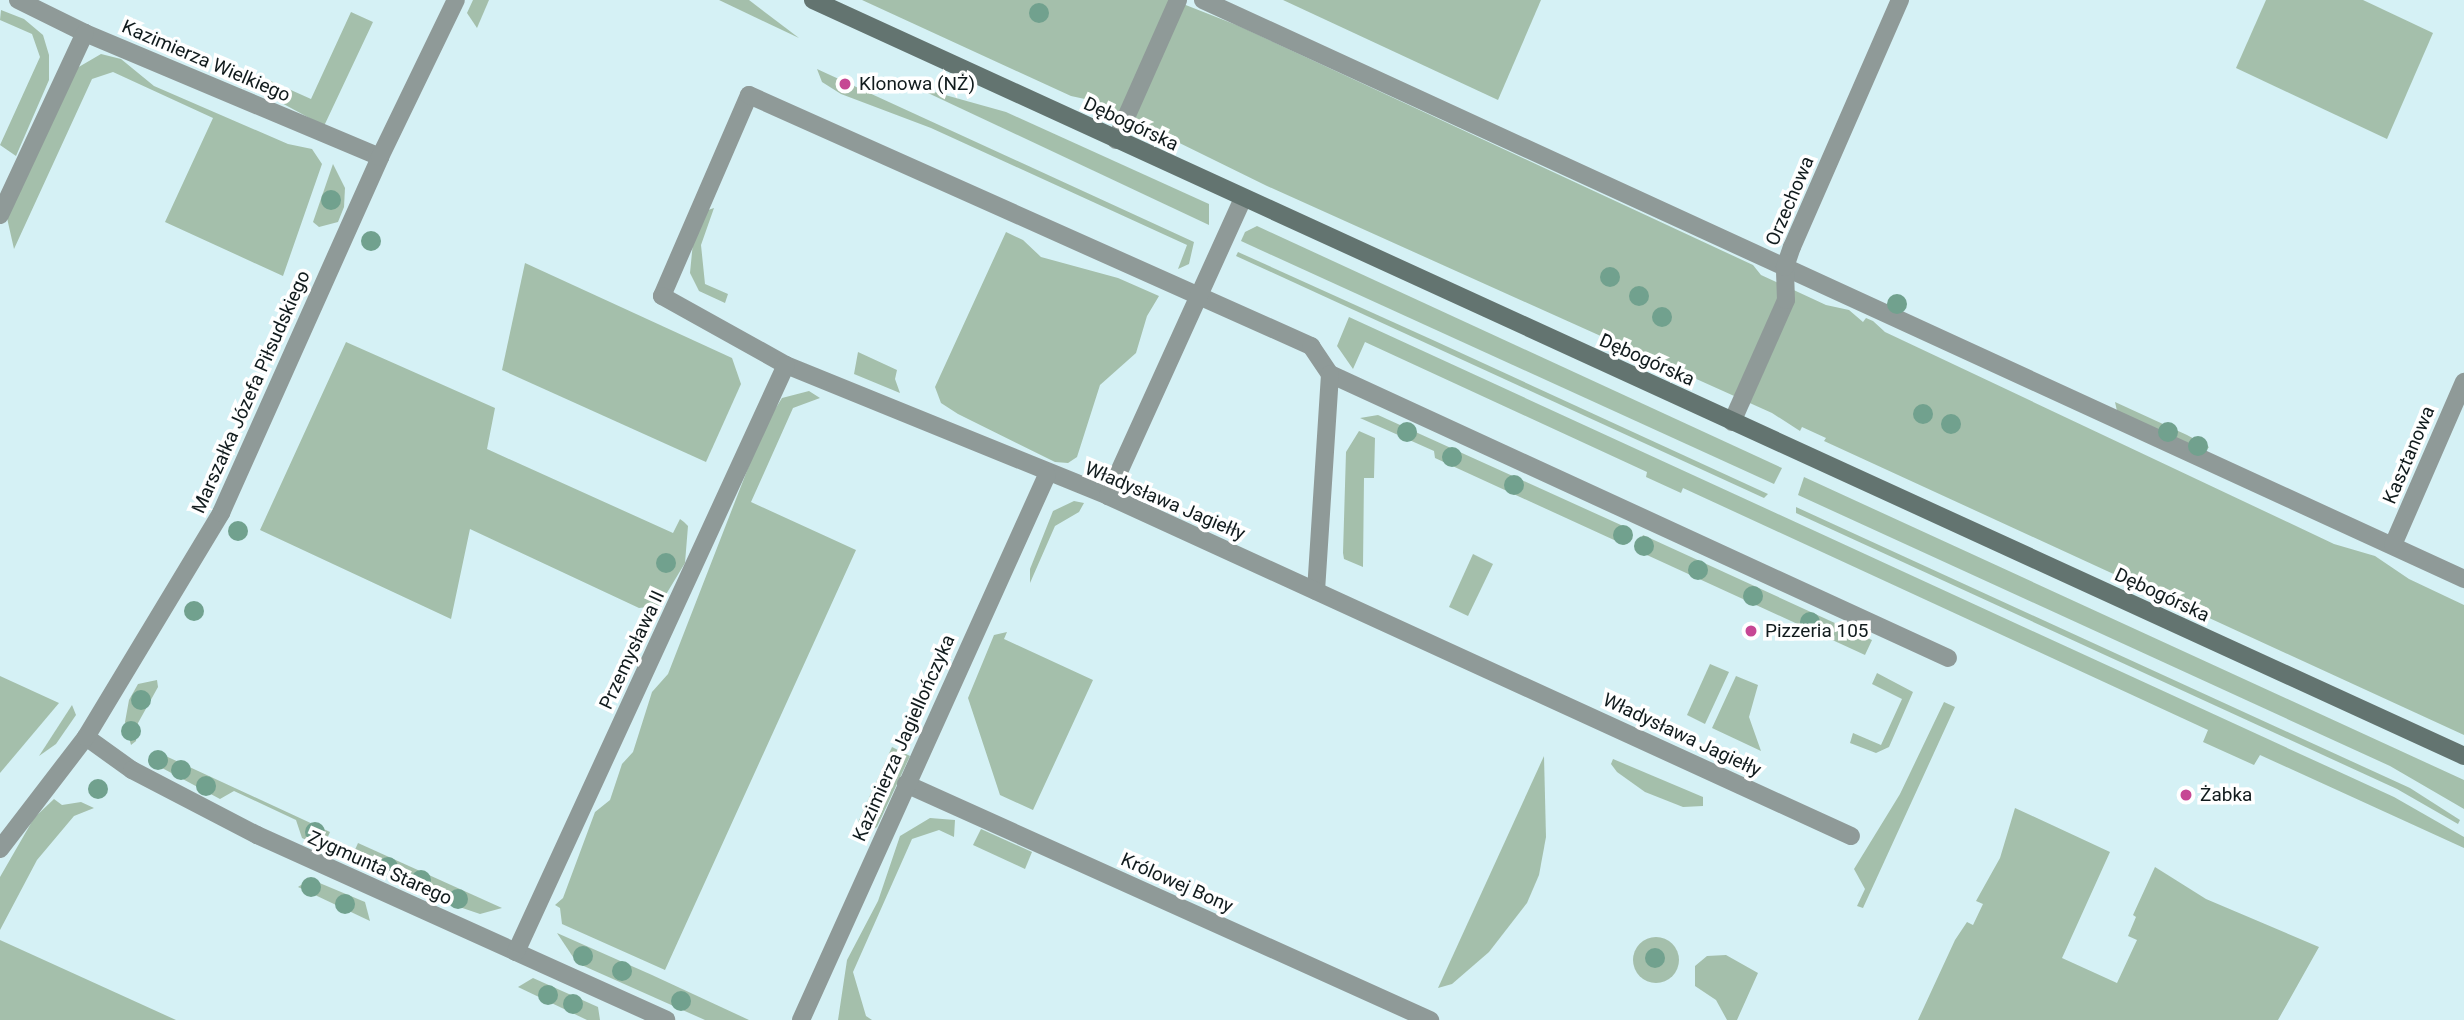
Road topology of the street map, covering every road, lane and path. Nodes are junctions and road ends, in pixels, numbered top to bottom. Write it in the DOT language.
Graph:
graph roads {
  1 [pos="18,0"];
  2 [pos="456,0"];
  3 [pos="813,0"];
  4 [pos="1178,0"];
  5 [pos="1203,0"];
  6 [pos="1900,0"];
  7 [pos="85,33"];
  8 [pos="1116,140"];
  9 [pos="380,157"];
  10 [pos="1242,200"];
  11 [pos="0,215"];
  12 [pos="1785,267"];
  13 [pos="1196,293"];
  14 [pos="786,365"];
  15 [pos="1330,374"];
  16 [pos="2464,382"];
  17 [pos="1732,422"];
  18 [pos="1047,475"];
  19 [pos="1108,496"];
  20 [pos="2393,545"];
  21 [pos="2464,579"];
  22 [pos="1316,591"];
  23 [pos="1948,658"];
  24 [pos="86,737"];
  25 [pos="2464,756"];
  26 [pos="906,785"];
  27 [pos="1852,836"];
  28 [pos="0,849"];
  29 [pos="516,953"];
  30 [pos="666,1020"];
  31 [pos="801,1020"];
  32 [pos="1430,1020"];
  1 -- 7 [label="street, Kazimierza Wielkiego"];
  2 -- 9 [label="street, Marszałka Józefa Piłsudskiego"];
  3 -- 8 [label="main road, Dębogórska"];
  4 -- 8 [label="street"];
  5 -- 12 [label="street"];
  6 -- 12 [label="street, Orzechowa"];
  7 -- 9 [label="street, Kazimierza Wielkiego"];
  7 -- 11 [label="street"];
  8 -- 10 [label="main road, Dębogórska"];
  9 -- 24 [label="street, Marszałka Józefa Piłsudskiego"];
  10 -- 13 [label="street"];
  10 -- 17 [label="main road, Dębogórska"];
  12 -- 17 [label="street, Orzechowa"];
  12 -- 20 [label="street"];
  13 -- 14 [label="street, Władysława Jagiełły"];
  13 -- 15 [label="street"];
  13 -- 19 [label="street"];
  14 -- 18 [label="street, Władysława Jagiełły"];
  14 -- 29 [label="street, Przemysława II"];
  15 -- 22 [label="street"];
  15 -- 23 [label="street"];
  16 -- 20 [label="street, Kasztanowa"];
  17 -- 25 [label="main road, Dębogórska"];
  18 -- 19 [label="street, Władysława Jagiełły"];
  18 -- 26 [label="street, Kazimierza Jagiellończyka"];
  19 -- 22 [label="street, Władysława Jagiełły"];
  20 -- 21 [label="street"];
  22 -- 27 [label="street, Władysława Jagiełły"];
  24 -- 28 [label="street, Marszałka Józefa Piłsudskiego"];
  24 -- 29 [label="street, Zygmunta Starego"];
  26 -- 31 [label="street, Kazimierza Jagiellończyka"];
  26 -- 32 [label="street, Królowej Bony"];
  29 -- 30 [label="street, Zygmunta Starego"];
}
